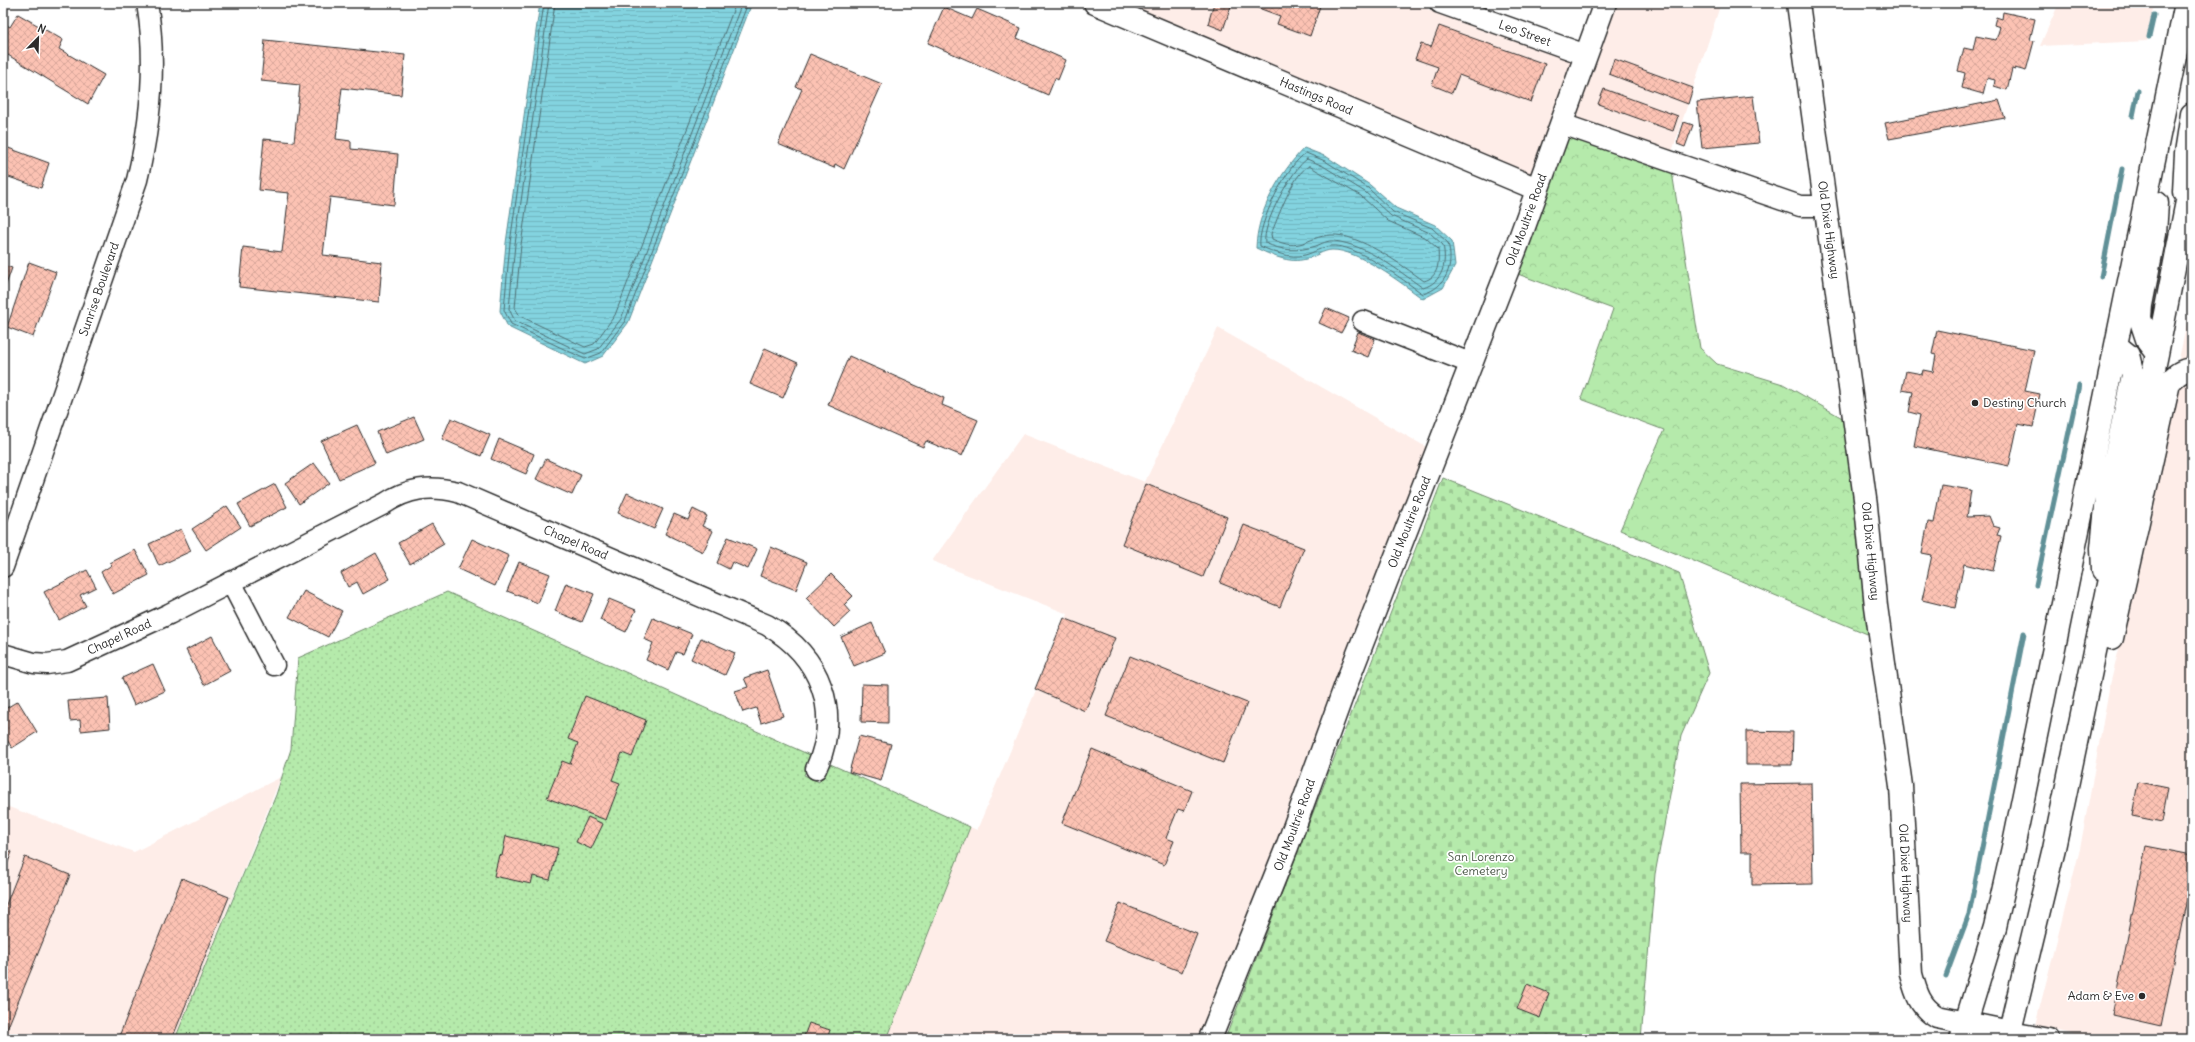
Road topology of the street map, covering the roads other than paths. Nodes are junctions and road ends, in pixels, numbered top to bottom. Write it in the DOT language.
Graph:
graph roads {
  1 [pos="147,3"];
  2 [pos="1095,3"];
  3 [pos="1440,3"];
  4 [pos="1605,3"];
  5 [pos="1798,3"];
  6 [pos="2186,3"];
  7 [pos="1586,55"];
  8 [pos="2172,72"];
  9 [pos="2192,114"];
  10 [pos="1562,124"];
  11 [pos="2192,176"];
  12 [pos="1537,189"];
  13 [pos="1825,206"];
  14 [pos="2182,221"];
  15 [pos="1363,321"];
  16 [pos="2117,346"];
  17 [pos="2157,354"];
  18 [pos="1470,363"];
  19 [pos="2192,369"];
  20 [pos="3,567"];
  21 [pos="231,582"];
  22 [pos="2105,606"];
  23 [pos="3,654"];
  24 [pos="274,665"];
  25 [pos="2088,685"];
  26 [pos="816,769"];
  27 [pos="1963,1031"];
  28 [pos="2009,1035"];
  29 [pos="1210,1039"];
  30 [pos="1980,1039"];
  31 [pos="2049,1039"];
  1 -- 20 [label="street, Sunrise Boulevard"];
  2 -- 12 [label="main road, Hastings Road"];
  3 -- 7 [label="street, Leo Street"];
  4 -- 7 [label="main road, Old Moultrie Road"];
  5 -- 13 [label="main road, Old Dixie Highway"];
  6 -- 8 [label="main road"];
  7 -- 10 [label="main road, Old Moultrie Road"];
  8 -- 16 [label="main road"];
  8 -- 17 [label="main road"];
  9 -- 14 [label="main road"];
  10 -- 12 [label="main road, Old Moultrie Road"];
  10 -- 13 [label="street"];
  11 -- 14 [label="main road"];
  12 -- 18 [label="main road, Old Moultrie Road"];
  13 -- 27 [label="main road, Old Dixie Highway"];
  14 -- 17 [label="main road"];
  15 -- 18 [label="street"];
  16 -- 17 [label="street"];
  16 -- 22 [label="main road"];
  16 -- 27 [label="main road"];
  17 -- 22 [label="main road"];
  18 -- 29 [label="main road, Old Moultrie Road"];
  19 -- 25 [label="main road"];
  21 -- 23 [label="street, Chapel Road"];
  21 -- 24 [label="street"];
  21 -- 26 [label="street, Chapel Road"];
  22 -- 25 [label="main road"];
  25 -- 28 [label="main road"];
  27 -- 28 [label="main road, Old Dixie Highway"];
  27 -- 30 [label="main road"];
  28 -- 31 [label="street"];
}
